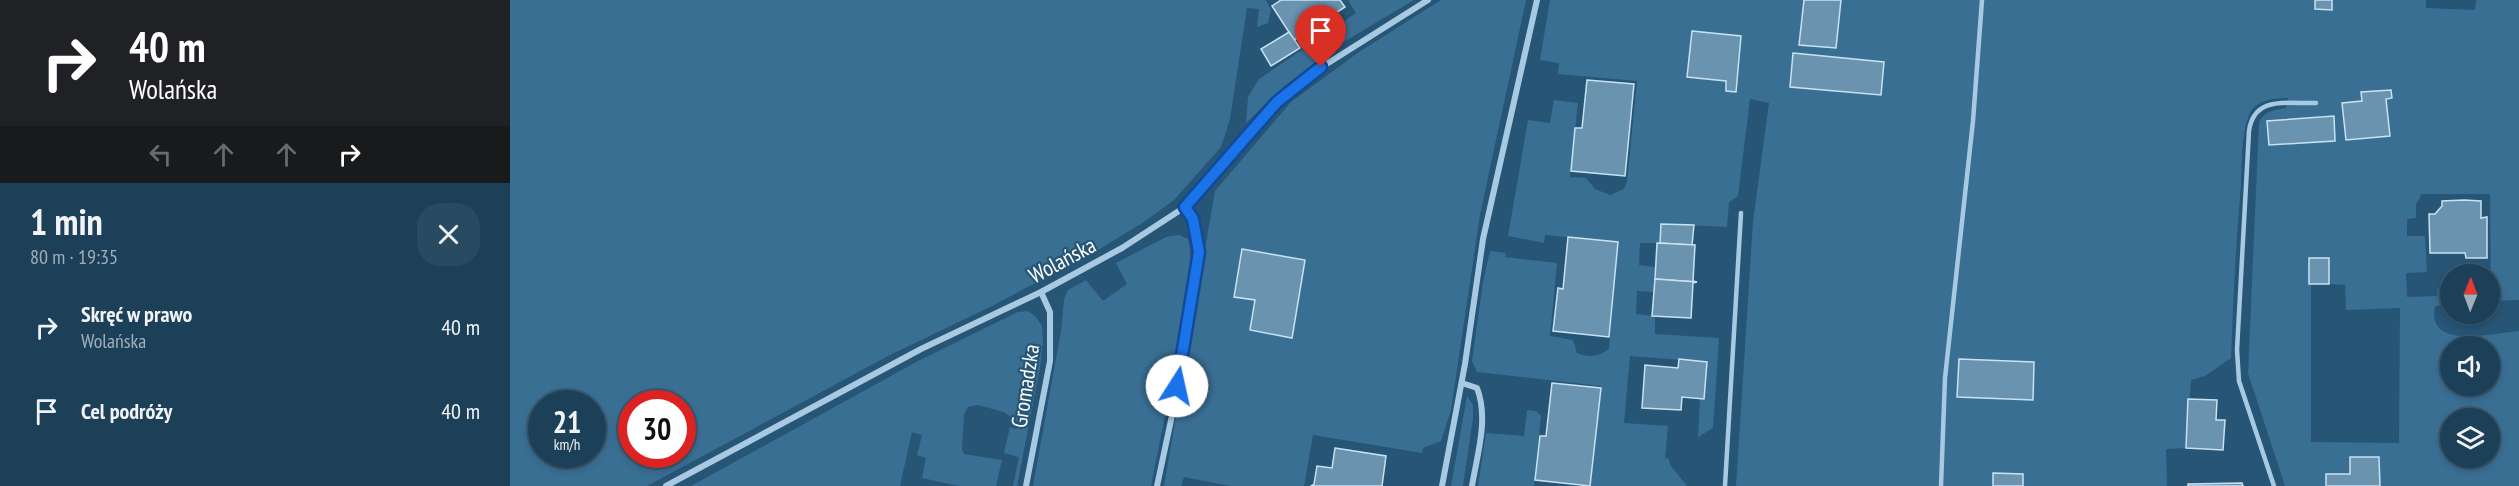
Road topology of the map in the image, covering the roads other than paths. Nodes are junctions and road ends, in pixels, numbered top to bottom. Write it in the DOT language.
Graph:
graph roads {
  1 [pos="1428,0"];
  2 [pos="1537,0"];
  3 [pos="1982,0"];
  4 [pos="2316,103"];
  5 [pos="1185,207"];
  6 [pos="1741,213"];
  7 [pos="1041,292"];
  8 [pos="1462,383"];
  9 [pos="666,486"];
  10 [pos="1026,486"];
  11 [pos="1157,486"];
  12 [pos="1442,486"];
  13 [pos="1472,486"];
  14 [pos="1725,486"];
  15 [pos="1941,486"];
  16 [pos="2274,486"];
  1 -- 5 [label="street, Wolańska"];
  2 -- 8 [label="street"];
  3 -- 15 [label="lane"];
  4 -- 16 [label="lane"];
  5 -- 7 [label="street, Wolańska"];
  5 -- 11 [label="street"];
  6 -- 14 [label="lane"];
  7 -- 9 [label="street, Wolańska"];
  7 -- 10 [label="street, Gromadzka"];
  8 -- 12 [label="street"];
  8 -- 13 [label="street"];
}
